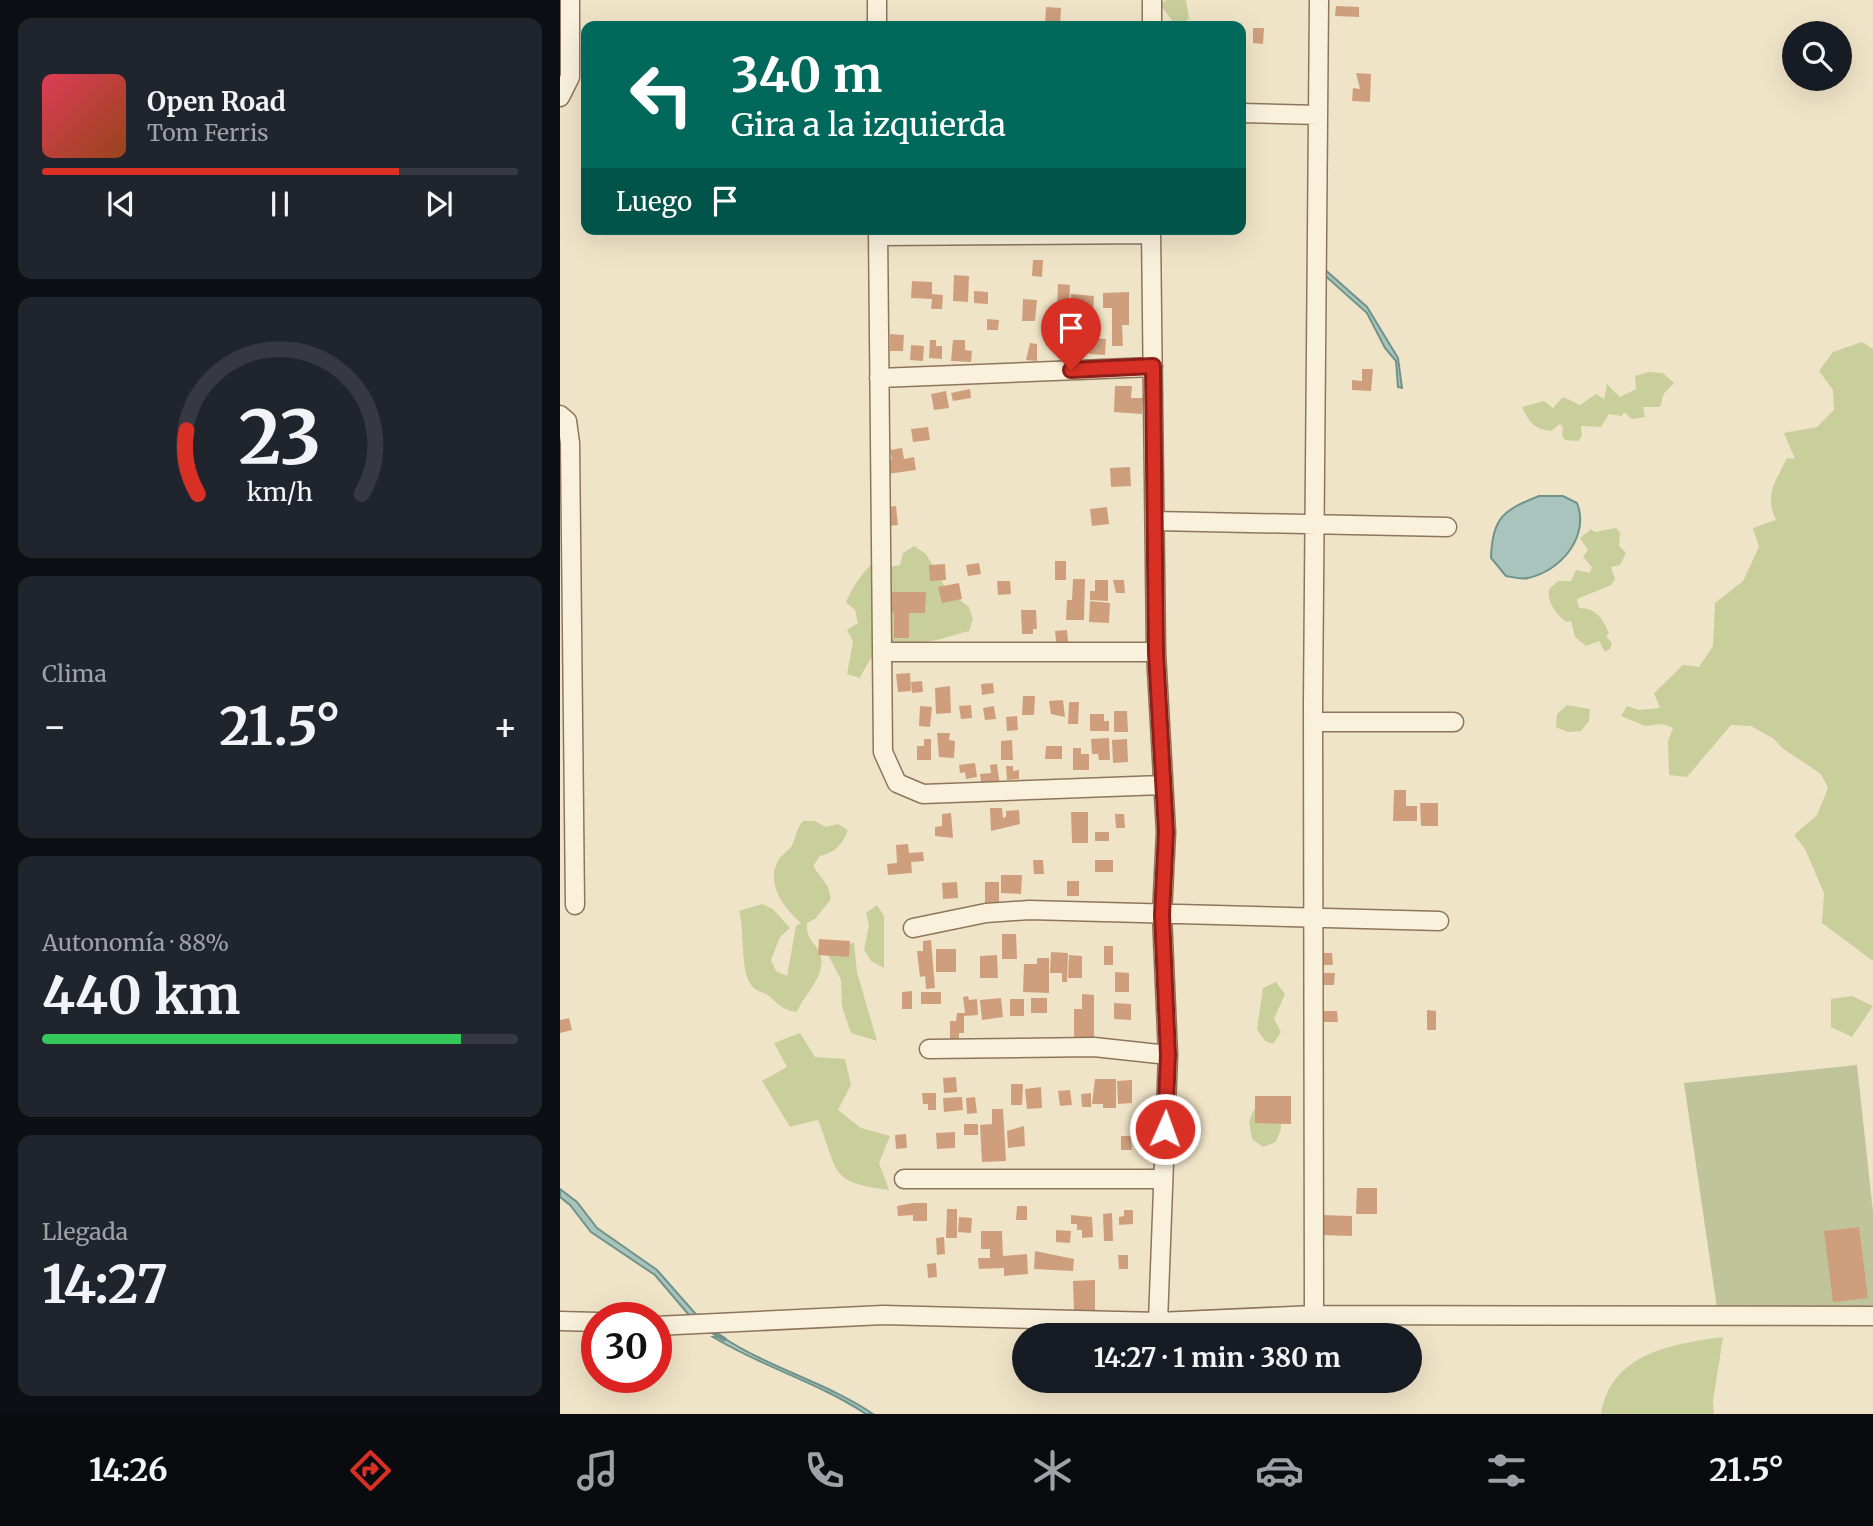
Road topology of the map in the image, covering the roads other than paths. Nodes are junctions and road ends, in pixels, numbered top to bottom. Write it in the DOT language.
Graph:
graph roads {
  1 [pos="570,0"];
  2 [pos="877,0"];
  3 [pos="1152,0"];
  4 [pos="1319,0"];
  5 [pos="877,21"];
  6 [pos="1152,21"];
  7 [pos="560,97"];
  8 [pos="1246,113"];
  9 [pos="1318,115"];
  10 [pos="878,235"];
  11 [pos="1151,235"];
  12 [pos="1153,366"];
  13 [pos="879,378"];
  14 [pos="560,415"];
  15 [pos="1156,521"];
  16 [pos="1317,524"];
  17 [pos="1447,527"];
  18 [pos="882,652"];
  19 [pos="1156,653"];
  20 [pos="1313,722"];
  21 [pos="1454,722"];
  22 [pos="1163,785"];
  23 [pos="575,905"];
  24 [pos="1162,915"];
  25 [pos="1313,918"];
  26 [pos="1439,921"];
  27 [pos="913,928"];
  28 [pos="929,1049"];
  29 [pos="1168,1055"];
  30 [pos="904,1179"];
  31 [pos="1163,1179"];
  32 [pos="1314,1315"];
  33 [pos="1873,1316"];
  34 [pos="560,1321"];
  35 [pos="581,1322"];
  36 [pos="1158,1322"];
  37 [pos="672,1326"];
  1 -- 7 [label="street"];
  2 -- 5 [label="street"];
  3 -- 6 [label="street"];
  4 -- 9 [label="street"];
  8 -- 9 [label="street"];
  9 -- 16 [label="street"];
  10 -- 13 [label="street"];
  11 -- 12 [label="street"];
  12 -- 13 [label="street"];
  12 -- 15 [label="street"];
  13 -- 18 [label="street"];
  14 -- 23 [label="street"];
  15 -- 16 [label="street"];
  15 -- 19 [label="street"];
  16 -- 17 [label="street"];
  16 -- 20 [label="street"];
  18 -- 19 [label="street"];
  18 -- 22 [label="street"];
  19 -- 22 [label="street"];
  20 -- 21 [label="street"];
  20 -- 25 [label="street"];
  22 -- 24 [label="street"];
  24 -- 25 [label="street"];
  24 -- 27 [label="street"];
  24 -- 29 [label="street"];
  25 -- 26 [label="street"];
  25 -- 32 [label="street"];
  28 -- 29 [label="street"];
  29 -- 31 [label="street"];
  30 -- 31 [label="street"];
  31 -- 36 [label="street"];
  32 -- 33 [label="street"];
  32 -- 36 [label="street"];
  34 -- 35 [label="street"];
  36 -- 37 [label="street"];
}
